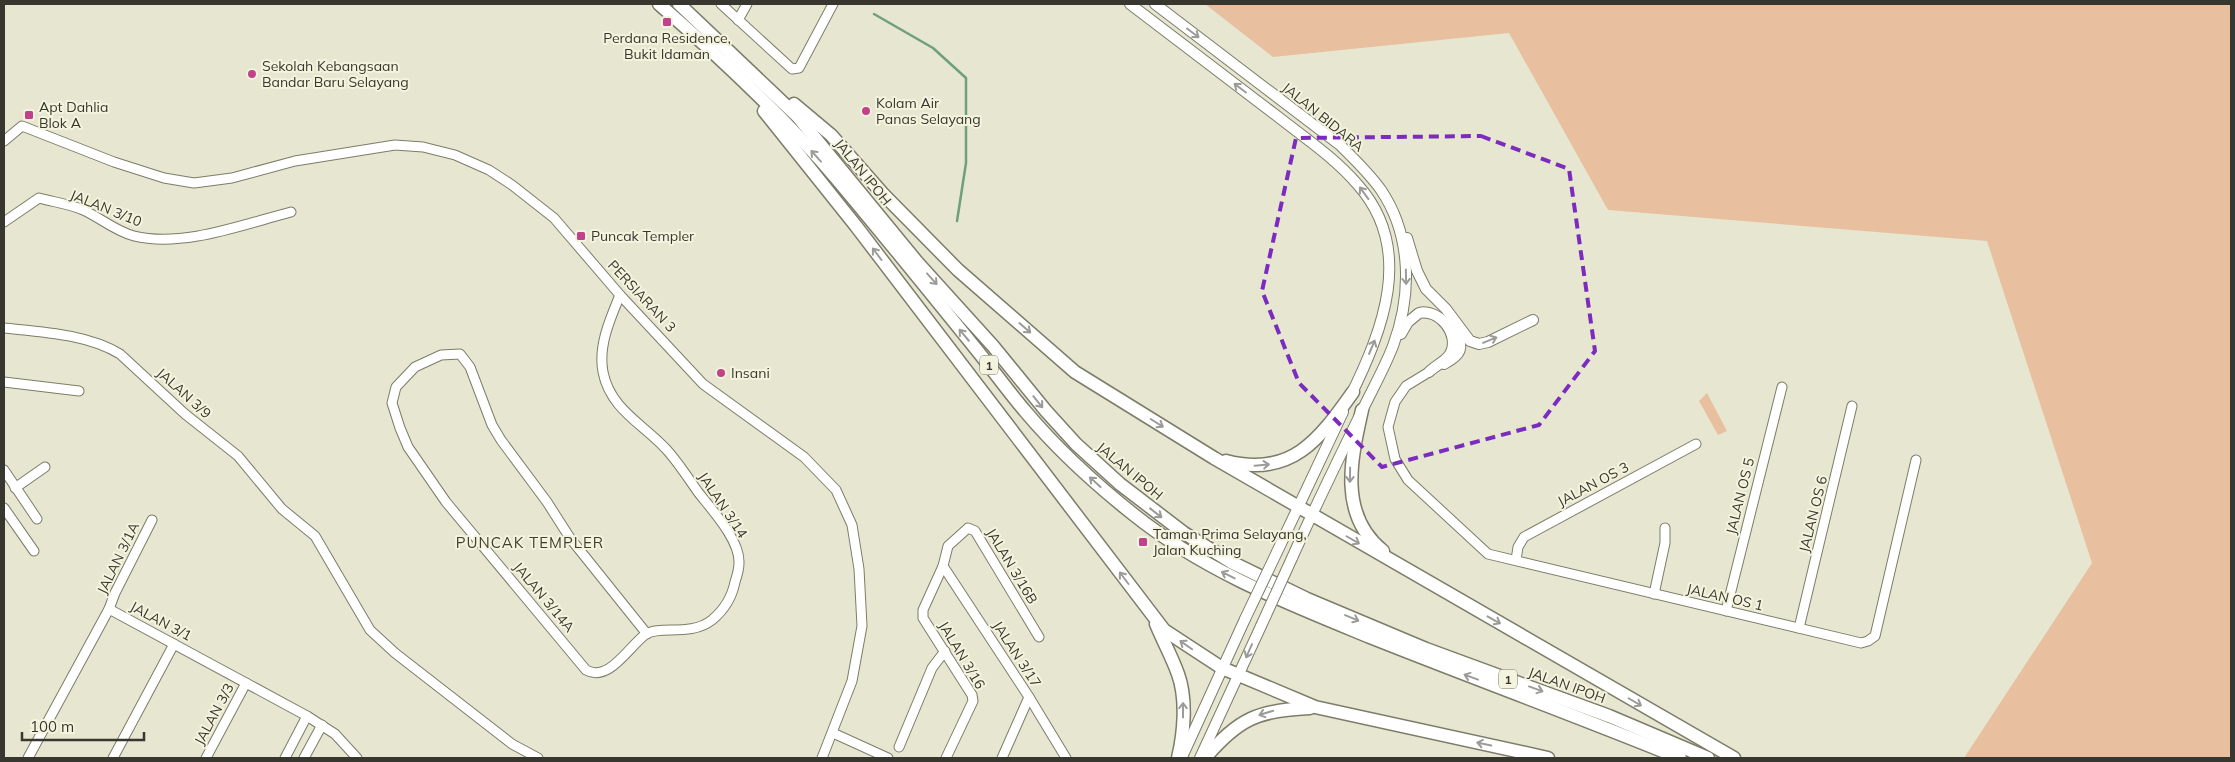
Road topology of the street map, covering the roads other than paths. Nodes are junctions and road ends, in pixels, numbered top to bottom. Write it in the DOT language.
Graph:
graph roads {
  1 [pos="659,4"];
  2 [pos="679,4"];
  3 [pos="721,4"];
  4 [pos="747,4"];
  5 [pos="833,4"];
  6 [pos="1130,4"];
  7 [pos="1155,4"];
  8 [pos="738,20"];
  9 [pos="724,60"];
  10 [pos="764,82"];
  11 [pos="4,141"];
  12 [pos="1340,145"];
  13 [pos="292,212"];
  14 [pos="4,222"];
  15 [pos="620,295"];
  16 [pos="1533,320"];
  17 [pos="1454,322"];
  18 [pos="4,328"];
  19 [pos="1382,371"];
  20 [pos="1429,372"];
  21 [pos="4,382"];
  22 [pos="1782,387"];
  23 [pos="78,391"];
  24 [pos="1353,392"];
  25 [pos="1852,406"];
  26 [pos="1362,410"];
  27 [pos="1696,444"];
  28 [pos="1214,458"];
  29 [pos="1916,460"];
  30 [pos="45,467"];
  31 [pos="4,470"];
  32 [pos="15,488"];
  33 [pos="1297,506"];
  34 [pos="4,508"];
  35 [pos="1311,515"];
  36 [pos="37,518"];
  37 [pos="152,520"];
  38 [pos="1665,528"];
  39 [pos="34,551"];
  40 [pos="1516,560"];
  41 [pos="943,566"];
  42 [pos="1425,582"];
  43 [pos="1654,594"];
  44 [pos="109,609"];
  45 [pos="1726,612"];
  46 [pos="1153,617"];
  47 [pos="1799,628"];
  48 [pos="647,634"];
  49 [pos="1039,637"];
  50 [pos="174,644"];
  51 [pos="945,651"];
  52 [pos="1222,668"];
  53 [pos="1238,676"];
  54 [pos="246,683"];
  55 [pos="1029,697"];
  56 [pos="1314,708"];
  57 [pos="307,716"];
  58 [pos="322,725"];
  59 [pos="833,733"];
  60 [pos="899,748"];
  61 [pos="28,758"];
  62 [pos="113,758"];
  63 [pos="206,758"];
  64 [pos="284,758"];
  65 [pos="304,758"];
  66 [pos="357,758"];
  67 [pos="538,758"];
  68 [pos="822,758"];
  69 [pos="888,758"];
  70 [pos="946,758"];
  71 [pos="1002,758"];
  72 [pos="1066,758"];
  73 [pos="1180,758"];
  74 [pos="1200,758"];
  75 [pos="1205,758"];
  76 [pos="1548,758"];
  77 [pos="1680,758"];
  78 [pos="1708,758"];
  79 [pos="1734,758"];
  1 -- 9 [label="highway, JALAN IPOH / 1"];
  2 -- 10 [label="highway, JALAN IPOH / 1"];
  3 -- 8 [label="street"];
  4 -- 8 [label="street"];
  5 -- 8 [label="street"];
  24 -- 6 [label="main road, JALAN BIDARA, one-way"];
  7 -- 12 [label="main road, JALAN BIDARA, one-way"];
  46 -- 9 [label="highway, one-way"];
  77 -- 9 [label="highway, JALAN IPOH / 1, one-way"];
  10 -- 28 [label="highway, one-way"];
  10 -- 78 [label="highway, JALAN IPOH / 1, one-way"];
  11 -- 15 [label="street, PERSIARAN 3"];
  12 -- 17 [label="main road"];
  12 -- 19 [label="main road, JALAN BIDARA, one-way"];
  13 -- 14 [label="street, JALAN 3/10"];
  15 -- 48 [label="street, JALAN 3/14"];
  15 -- 59 [label="street, PERSIARAN 3"];
  17 -- 16 [label="main road, one-way"];
  17 -- 20 [label="main road"];
  18 -- 67 [label="street, JALAN 3/9"];
  19 -- 20 [label="main road"];
  19 -- 26 [label="main road, JALAN BIDARA"];
  20 -- 40 [label="street, JALAN OS 1"];
  21 -- 23 [label="street"];
  22 -- 45 [label="street, JALAN OS 5"];
  28 -- 24 [label="highway, one-way"];
  24 -- 33 [label="main road, JALAN BIDARA"];
  25 -- 47 [label="street, JALAN OS 6"];
  26 -- 35 [label="main road, JALAN BIDARA"];
  26 -- 42 [label="highway, one-way"];
  27 -- 40 [label="street, JALAN OS 3"];
  28 -- 33 [label="highway"];
  29 -- 47 [label="street, JALAN OS 1"];
  30 -- 32 [label="street"];
  31 -- 32 [label="street"];
  32 -- 36 [label="street"];
  33 -- 35 [label="highway"];
  33 -- 52 [label="main road, JALAN BIDARA, bridge"];
  34 -- 39 [label="street"];
  35 -- 42 [label="highway, one-way"];
  35 -- 53 [label="main road, JALAN BIDARA, one-way, bridge"];
  37 -- 44 [label="street, JALAN 3/1A"];
  38 -- 43 [label="street"];
  40 -- 43 [label="street, JALAN OS 1"];
  41 -- 49 [label="street, JALAN 3/16B"];
  41 -- 51 [label="street, JALAN 3/16"];
  41 -- 55 [label="street, JALAN 3/17"];
  42 -- 79 [label="highway, one-way"];
  43 -- 45 [label="street, JALAN OS 1"];
  44 -- 50 [label="street, JALAN 3/1"];
  44 -- 61 [label="street, JALAN 3/1"];
  45 -- 47 [label="street, JALAN OS 1"];
  52 -- 46 [label="highway, one-way"];
  73 -- 46 [label="highway, one-way"];
  48 -- 48 [label="street, JALAN 3/14A"];
  50 -- 54 [label="street, JALAN 3/1"];
  50 -- 62 [label="street"];
  51 -- 60 [label="street"];
  51 -- 70 [label="street, JALAN 3/16"];
  52 -- 53 [label="highway"];
  52 -- 73 [label="main road, JALAN BIDARA"];
  53 -- 56 [label="highway"];
  53 -- 74 [label="main road, JALAN BIDARA"];
  54 -- 57 [label="street, JALAN 3/1"];
  54 -- 63 [label="street, JALAN 3/3"];
  55 -- 71 [label="street"];
  55 -- 72 [label="street, JALAN 3/17"];
  56 -- 75 [label="highway, one-way"];
  76 -- 56 [label="highway, one-way"];
  57 -- 58 [label="street, JALAN 3/1"];
  57 -- 64 [label="street"];
  58 -- 65 [label="street"];
  58 -- 66 [label="street, JALAN 3/1"];
  59 -- 68 [label="street, PERSIARAN 3"];
  59 -- 69 [label="street"];
}
